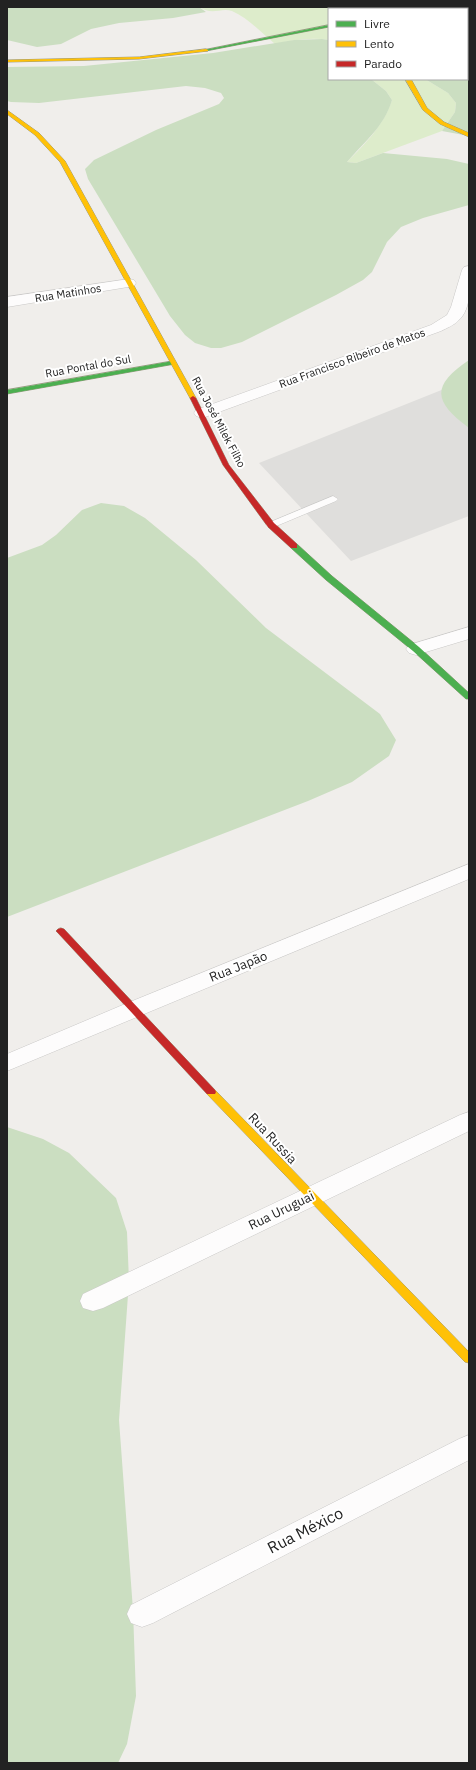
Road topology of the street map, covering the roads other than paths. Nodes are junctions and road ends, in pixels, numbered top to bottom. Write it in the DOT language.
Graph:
graph roads {
  1 [pos="328,26"];
  2 [pos="7,60"];
  3 [pos="409,80"];
  4 [pos="7,112"];
  5 [pos="469,135"];
  6 [pos="469,270"];
  7 [pos="129,283"];
  8 [pos="7,302"];
  9 [pos="173,363"];
  10 [pos="7,392"];
  11 [pos="202,413"];
  12 [pos="333,499"];
  13 [pos="271,525"];
  14 [pos="469,633"];
  15 [pos="416,649"];
  16 [pos="469,697"];
  17 [pos="469,871"];
  18 [pos="62,931"];
  19 [pos="133,1009"];
  20 [pos="7,1063"];
  21 [pos="469,1121"];
  22 [pos="310,1196"];
  23 [pos="93,1301"];
  24 [pos="469,1359"];
  25 [pos="469,1447"];
  26 [pos="142,1614"];
  1 -- 2 [label="main road"];
  3 -- 5 [label="main road"];
  4 -- 7 [label="main road, Rua José Milek Filho"];
  6 -- 11 [label="street, Rua Francisco Ribeiro de Matos"];
  7 -- 8 [label="street, Rua Matinhos"];
  7 -- 9 [label="main road, Rua José Milek Filho"];
  9 -- 10 [label="main road, Rua Pontal do Sul"];
  9 -- 11 [label="main road, Rua José Milek Filho"];
  11 -- 13 [label="main road, Rua José Milek Filho"];
  12 -- 13 [label="lane"];
  13 -- 15 [label="main road, Rua José Milek Filho"];
  14 -- 15 [label="street"];
  15 -- 16 [label="main road, Rua José Milek Filho"];
  17 -- 19 [label="street, Rua Japão"];
  18 -- 19 [label="main road, Rua Russia"];
  19 -- 20 [label="street, Rua Japão"];
  19 -- 22 [label="main road, Rua Russia"];
  21 -- 22 [label="street, Rua Uruguai"];
  22 -- 23 [label="street, Rua Uruguai"];
  22 -- 24 [label="main road, Rua Russia"];
  25 -- 26 [label="street, Rua México"];
}
